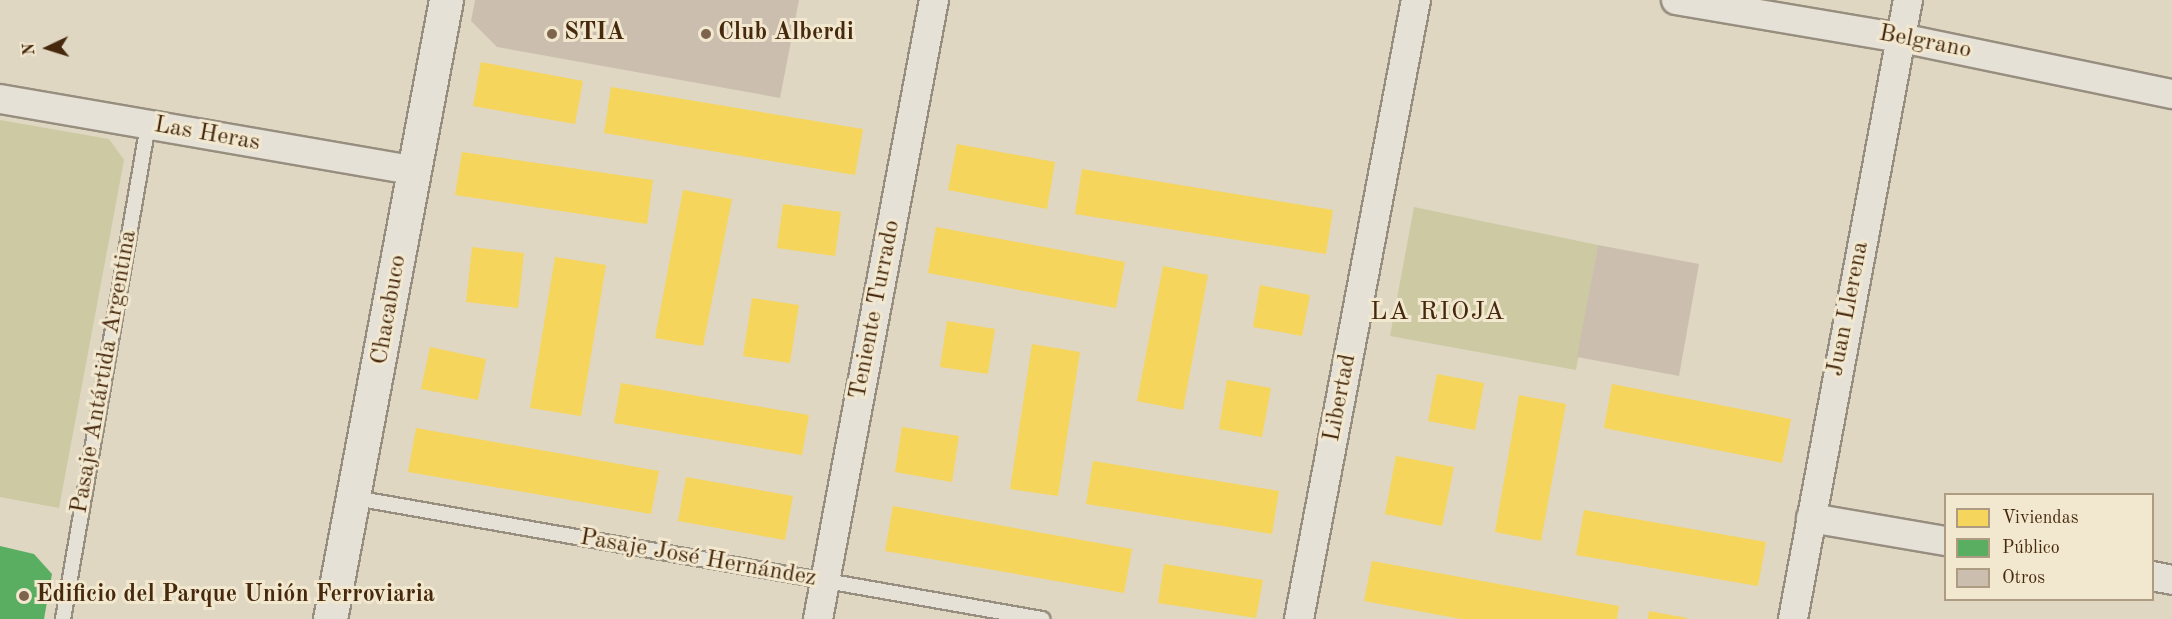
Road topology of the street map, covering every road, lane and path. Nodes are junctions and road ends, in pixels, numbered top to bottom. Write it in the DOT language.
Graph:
graph roads {
  1 [pos="446,0"];
  2 [pos="934,0"];
  3 [pos="1416,0"];
  4 [pos="1676,0"];
  5 [pos="1908,0"];
  6 [pos="1901,38"];
  7 [pos="2172,94"];
  8 [pos="0,99"];
  9 [pos="148,125"];
  10 [pos="415,171"];
  11 [pos="356,498"];
  12 [pos="1811,518"];
  13 [pos="1944,541"];
  14 [pos="2154,576"];
  15 [pos="2172,580"];
  16 [pos="826,582"];
  17 [pos="63,619"];
  18 [pos="330,619"];
  19 [pos="819,619"];
  20 [pos="1042,619"];
  21 [pos="1299,619"];
  22 [pos="1793,619"];
  1 -- 10 [label="street, Chacabuco"];
  2 -- 16 [label="street, Teniente Turrado"];
  3 -- 21 [label="street, Libertad"];
  4 -- 6 [label="street, Belgrano"];
  5 -- 6 [label="street, Juan Llerena"];
  6 -- 7 [label="street, Belgrano"];
  6 -- 12 [label="street, Juan Llerena"];
  8 -- 9 [label="street, Las Heras"];
  9 -- 10 [label="street, Las Heras"];
  9 -- 17 [label="lane, Pasaje Antártida Argentina"];
  10 -- 11 [label="street, Chacabuco"];
  11 -- 16 [label="lane, Pasaje José Hernández"];
  11 -- 18 [label="street, Chacabuco"];
  12 -- 13 [label="street"];
  12 -- 22 [label="street, Juan Llerena"];
  14 -- 15 [label="street"];
  16 -- 19 [label="street, Teniente Turrado"];
  16 -- 20 [label="lane, Pasaje José Hernández"];
}
